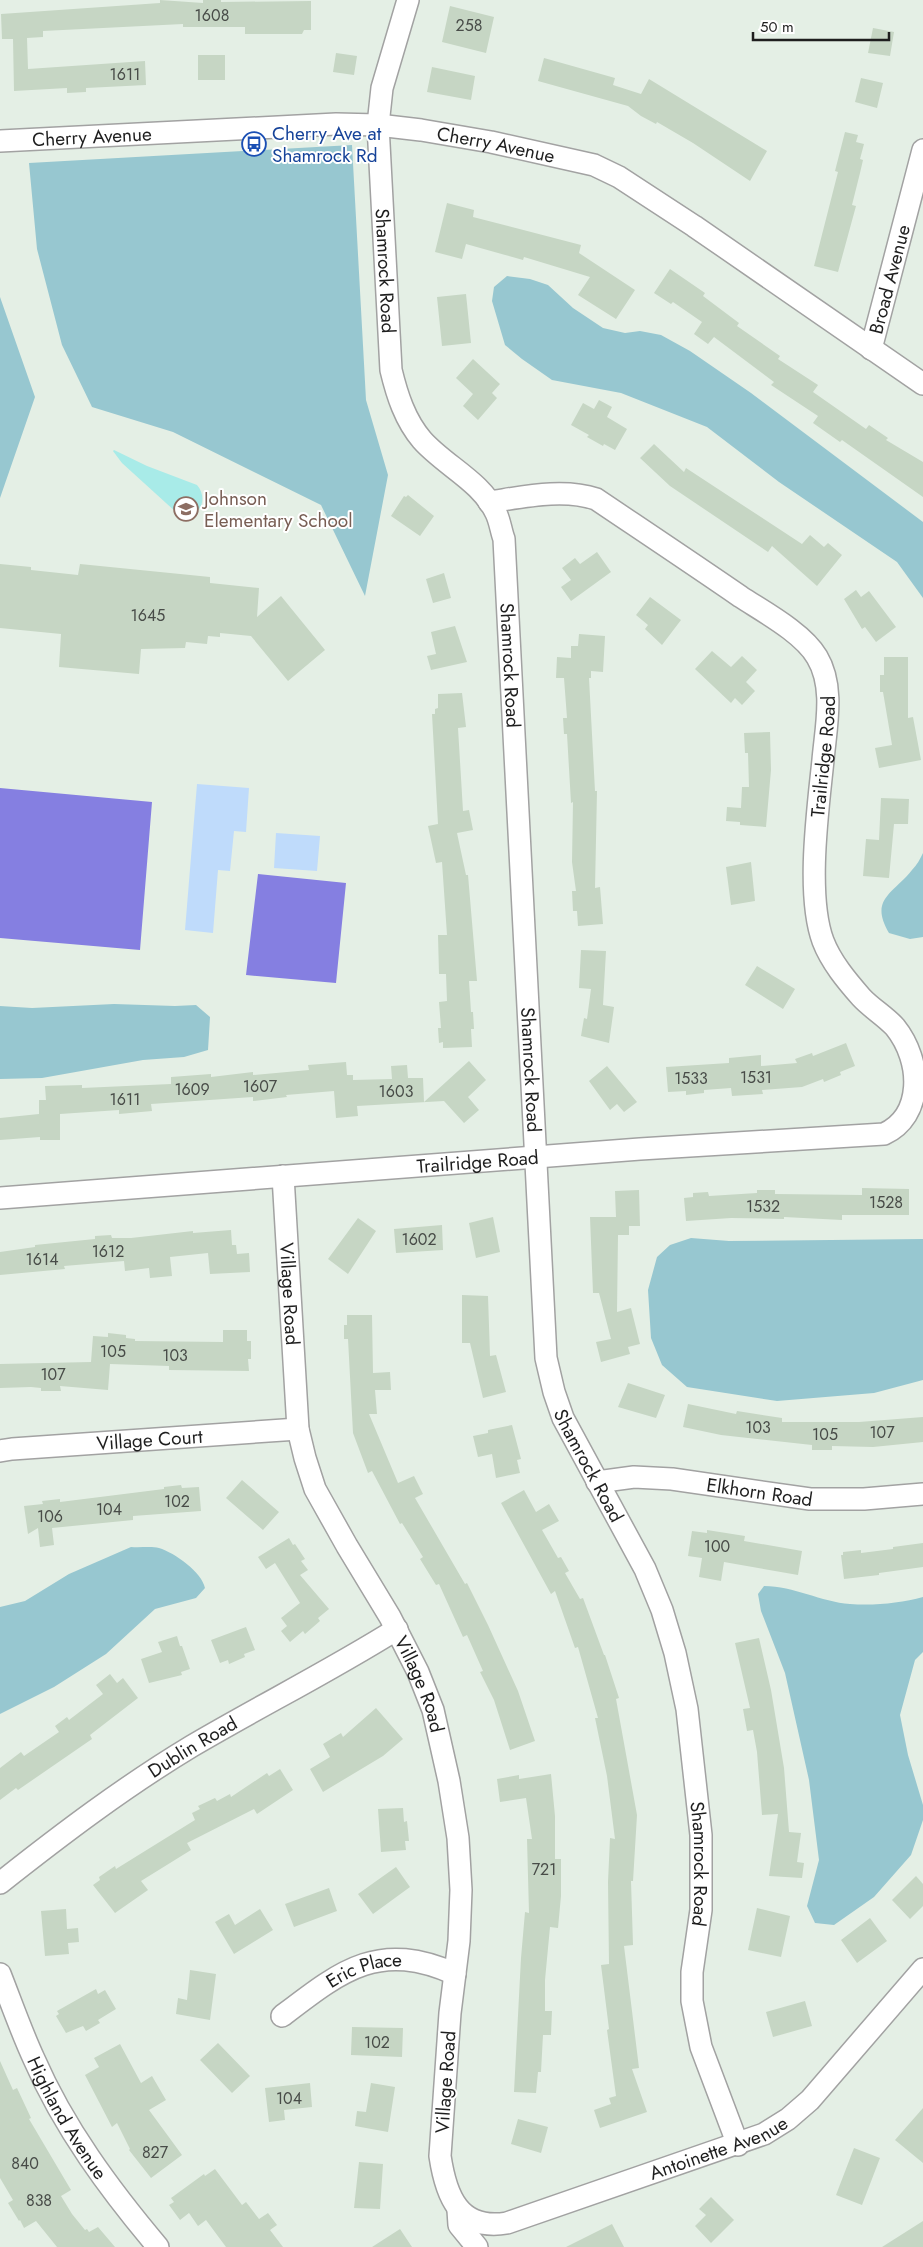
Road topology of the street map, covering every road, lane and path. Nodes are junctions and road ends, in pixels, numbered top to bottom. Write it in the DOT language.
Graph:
graph roads {
  1 [pos="408,0"];
  2 [pos="378,125"];
  3 [pos="0,141"];
  4 [pos="923,150"];
  5 [pos="871,349"];
  6 [pos="923,384"];
  7 [pos="489,502"];
  8 [pos="536,1157"];
  9 [pos="283,1176"];
  10 [pos="0,1198"];
  11 [pos="298,1429"];
  12 [pos="0,1451"];
  13 [pos="597,1482"];
  14 [pos="923,1494"];
  15 [pos="397,1629"];
  16 [pos="0,1883"];
  17 [pos="923,1969"];
  18 [pos="0,1974"];
  19 [pos="455,1974"];
  20 [pos="282,2016"];
  21 [pos="738,2145"];
  22 [pos="458,2210"];
  23 [pos="158,2247"];
  24 [pos="477,2247"];
  1 -- 2 [label="street, Shamrock Road"];
  2 -- 3 [label="street, Cherry Avenue"];
  2 -- 5 [label="street, Cherry Avenue"];
  2 -- 7 [label="street, Shamrock Road"];
  4 -- 5 [label="street, Broad Avenue"];
  5 -- 6 [label="street, Cherry Avenue"];
  7 -- 8 [label="street, Shamrock Road"];
  7 -- 8 [label="street, Trailridge Road"];
  8 -- 9 [label="street, Trailridge Road"];
  8 -- 13 [label="street, Shamrock Road"];
  9 -- 10 [label="street, Trailridge Road"];
  9 -- 11 [label="street, Village Road"];
  11 -- 12 [label="street, Village Court"];
  11 -- 15 [label="street, Village Road"];
  13 -- 14 [label="street, Elkhorn Road"];
  13 -- 21 [label="street, Shamrock Road"];
  15 -- 16 [label="street, Dublin Road"];
  15 -- 19 [label="street, Village Road"];
  17 -- 21 [label="street, Antoinette Avenue"];
  18 -- 23 [label="street, Highland Avenue"];
  19 -- 20 [label="street, Eric Place"];
  19 -- 22 [label="street, Village Road"];
  21 -- 22 [label="street, Antoinette Avenue"];
  22 -- 24 [label="street"];
}
